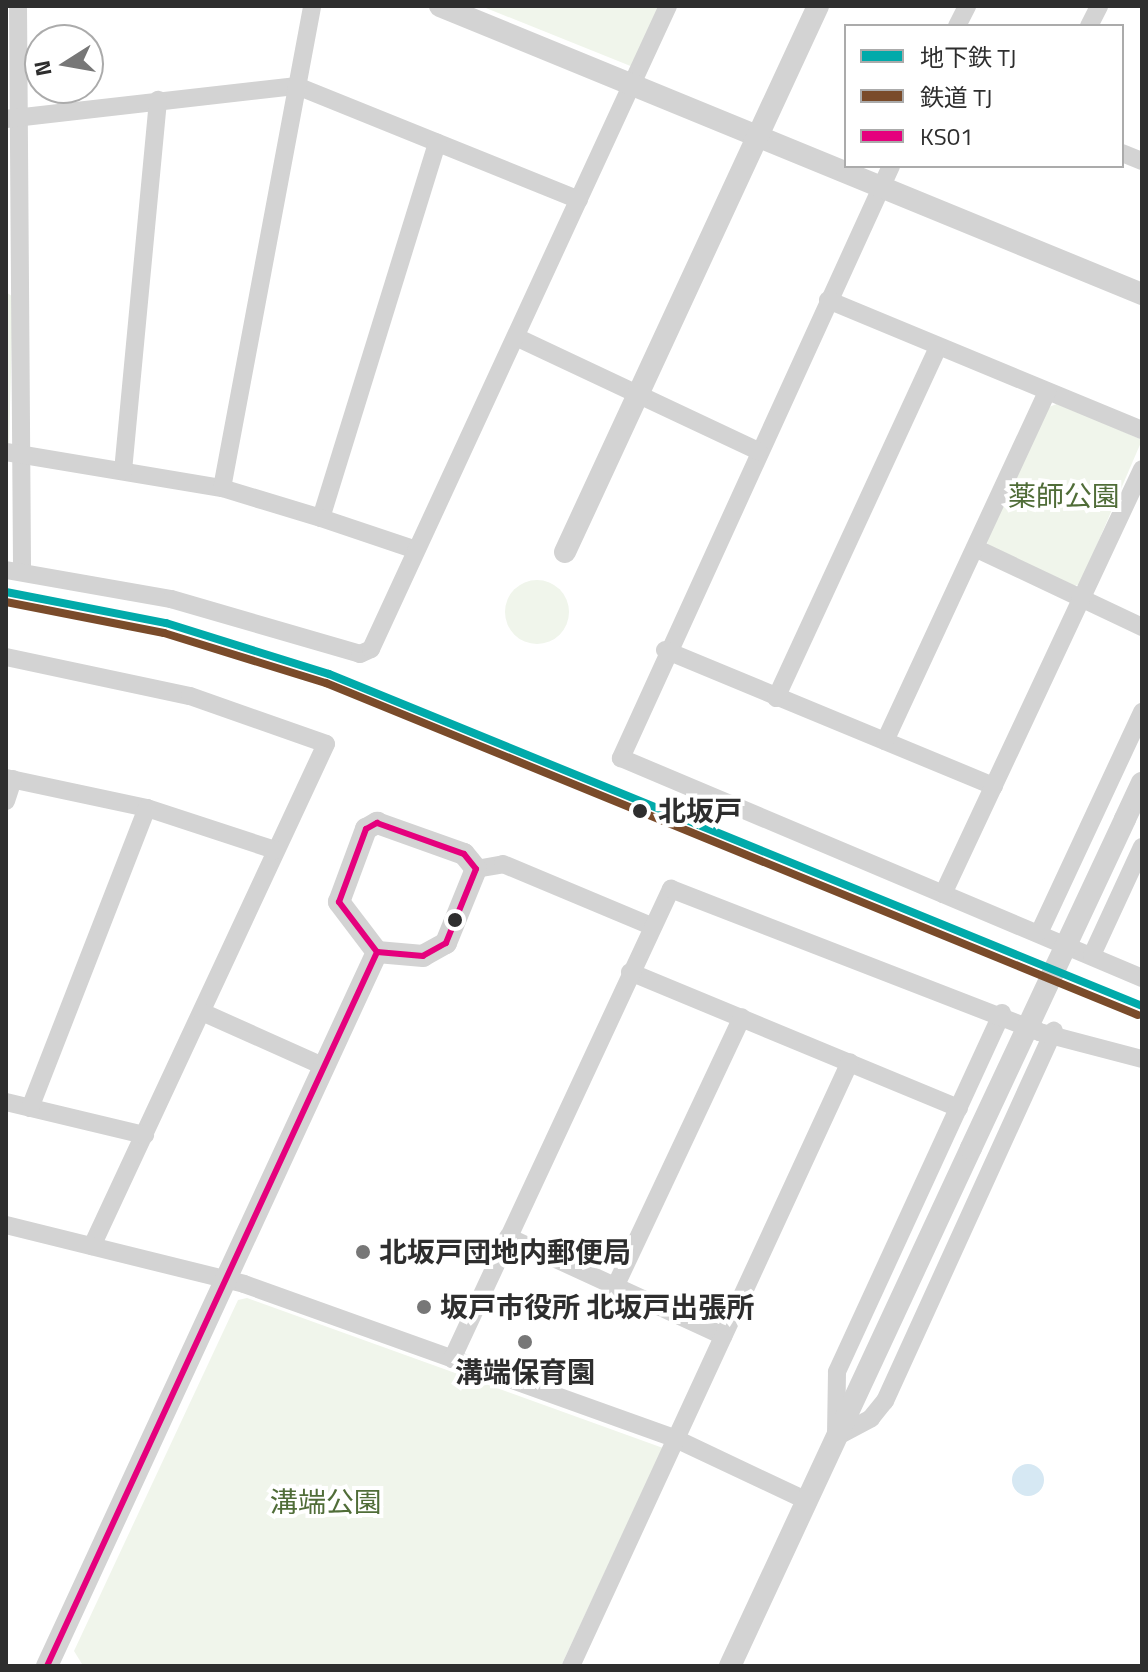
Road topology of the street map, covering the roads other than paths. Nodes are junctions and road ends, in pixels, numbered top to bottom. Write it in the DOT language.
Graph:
graph roads {
  1 [pos="18,6"];
  2 [pos="312,6"];
  3 [pos="440,6"];
  4 [pos="668,6"];
  5 [pos="818,6"];
  6 [pos="967,6"];
  7 [pos="1099,6"];
  8 [pos="958,24"];
  9 [pos="1090,24"];
  10 [pos="632,85"];
  11 [pos="297,86"];
  12 [pos="158,100"];
  13 [pos="12,117"];
  14 [pos="758,136"];
  15 [pos="437,143"];
  16 [pos="890,168"];
  17 [pos="881,188"];
  18 [pos="579,200"];
  19 [pos="12,288"];
  20 [pos="1142,294"];
  21 [pos="828,300"];
  22 [pos="516,337"];
  23 [pos="938,348"];
  24 [pos="1047,392"];
  25 [pos="638,393"];
  26 [pos="1142,430"];
  27 [pos="758,451"];
  28 [pos="14,452"];
  29 [pos="1142,469"];
  30 [pos="123,471"];
  31 [pos="222,488"];
  32 [pos="321,518"];
  33 [pos="975,548"];
  34 [pos="416,550"];
  35 [pos="565,552"];
  36 [pos="14,571"];
  37 [pos="1081,598"];
  38 [pos="1142,627"];
  39 [pos="665,650"];
  40 [pos="6,657"];
  41 [pos="776,698"];
  42 [pos="1142,712"];
  43 [pos="885,741"];
  44 [pos="10,778"];
  45 [pos="1142,783"];
  46 [pos="994,786"];
  47 [pos="6,801"];
  48 [pos="147,808"];
  49 [pos="1142,848"];
  50 [pos="275,850"];
  51 [pos="476,869"];
  52 [pos="943,894"];
  53 [pos="651,926"];
  54 [pos="1040,931"];
  55 [pos="377,952"];
  56 [pos="1092,955"];
  57 [pos="630,972"];
  58 [pos="1142,978"];
  59 [pos="202,1012"];
  60 [pos="1002,1013"];
  61 [pos="742,1017"];
  62 [pos="1054,1031"];
  63 [pos="1142,1059"];
  64 [pos="850,1062"];
  65 [pos="325,1067"];
  66 [pos="6,1102"];
  67 [pos="30,1108"];
  68 [pos="959,1108"];
  69 [pos="145,1135"];
  70 [pos="6,1225"];
  71 [pos="508,1237"];
  72 [pos="92,1246"];
  73 [pos="227,1278"];
  74 [pos="615,1287"];
  75 [pos="723,1336"];
  76 [pos="452,1359"];
  77 [pos="836,1437"];
  78 [pos="676,1439"];
  79 [pos="807,1501"];
  80 [pos="47,1666"];
  81 [pos="571,1666"];
  82 [pos="730,1666"];
  1 -- 13 [label="street"];
  2 -- 11 [label="street"];
  3 -- 10 [label="street"];
  4 -- 10 [label="street"];
  5 -- 14 [label="street"];
  6 -- 8 [label="street"];
  7 -- 9 [label="street"];
  10 -- 14 [label="street"];
  10 -- 18 [label="street"];
  11 -- 12 [label="street"];
  11 -- 15 [label="street"];
  11 -- 31 [label="street"];
  12 -- 13 [label="street"];
  12 -- 30 [label="street"];
  13 -- 19 [label="street"];
  14 -- 17 [label="street"];
  14 -- 25 [label="street"];
  15 -- 18 [label="street"];
  15 -- 32 [label="street"];
  16 -- 17 [label="street"];
  17 -- 20 [label="street"];
  17 -- 21 [label="street"];
  18 -- 22 [label="street"];
  19 -- 28 [label="street"];
  21 -- 23 [label="street"];
  21 -- 27 [label="street"];
  22 -- 25 [label="street"];
  22 -- 34 [label="street"];
  23 -- 24 [label="street"];
  23 -- 41 [label="street"];
  24 -- 26 [label="street"];
  24 -- 33 [label="street"];
  25 -- 27 [label="street"];
  25 -- 35 [label="street"];
  27 -- 39 [label="street"];
  28 -- 30 [label="street"];
  28 -- 36 [label="street"];
  29 -- 37 [label="street"];
  30 -- 31 [label="street"];
  31 -- 32 [label="street"];
  32 -- 34 [label="street"];
  33 -- 37 [label="street"];
  33 -- 43 [label="street"];
  34 -- 36 [label="street"];
  37 -- 38 [label="street"];
  37 -- 46 [label="street"];
  39 -- 41 [label="street"];
  39 -- 52 [label="street"];
  40 -- 50 [label="street"];
  41 -- 43 [label="street"];
  42 -- 54 [label="street"];
  43 -- 46 [label="street"];
  44 -- 47 [label="street"];
  44 -- 48 [label="street"];
  45 -- 77 [label="street, bridge"];
  46 -- 52 [label="street"];
  48 -- 50 [label="street"];
  48 -- 67 [label="street"];
  49 -- 56 [label="street"];
  50 -- 59 [label="street"];
  51 -- 53 [label="street"];
  51 -- 55 [label="street"];
  51 -- 55 [label="street"];
  52 -- 54 [label="street"];
  53 -- 57 [label="street"];
  53 -- 60 [label="street"];
  54 -- 56 [label="street"];
  55 -- 65 [label="street"];
  56 -- 58 [label="street"];
  57 -- 61 [label="street"];
  57 -- 71 [label="street"];
  59 -- 65 [label="street"];
  59 -- 69 [label="street"];
  60 -- 62 [label="street"];
  60 -- 68 [label="street"];
  61 -- 64 [label="street"];
  61 -- 74 [label="street"];
  62 -- 63 [label="street"];
  62 -- 77 [label="street"];
  64 -- 68 [label="street"];
  64 -- 75 [label="street"];
  65 -- 73 [label="street"];
  66 -- 67 [label="street"];
  67 -- 69 [label="street"];
  68 -- 77 [label="street"];
  69 -- 72 [label="street"];
  70 -- 72 [label="street"];
  71 -- 74 [label="street"];
  71 -- 76 [label="street"];
  72 -- 73 [label="street"];
  73 -- 76 [label="street"];
  73 -- 80 [label="street"];
  74 -- 75 [label="street"];
  75 -- 78 [label="street"];
  76 -- 78 [label="street"];
  77 -- 79 [label="street"];
  78 -- 79 [label="street"];
  78 -- 81 [label="street"];
  79 -- 82 [label="street"];
}
